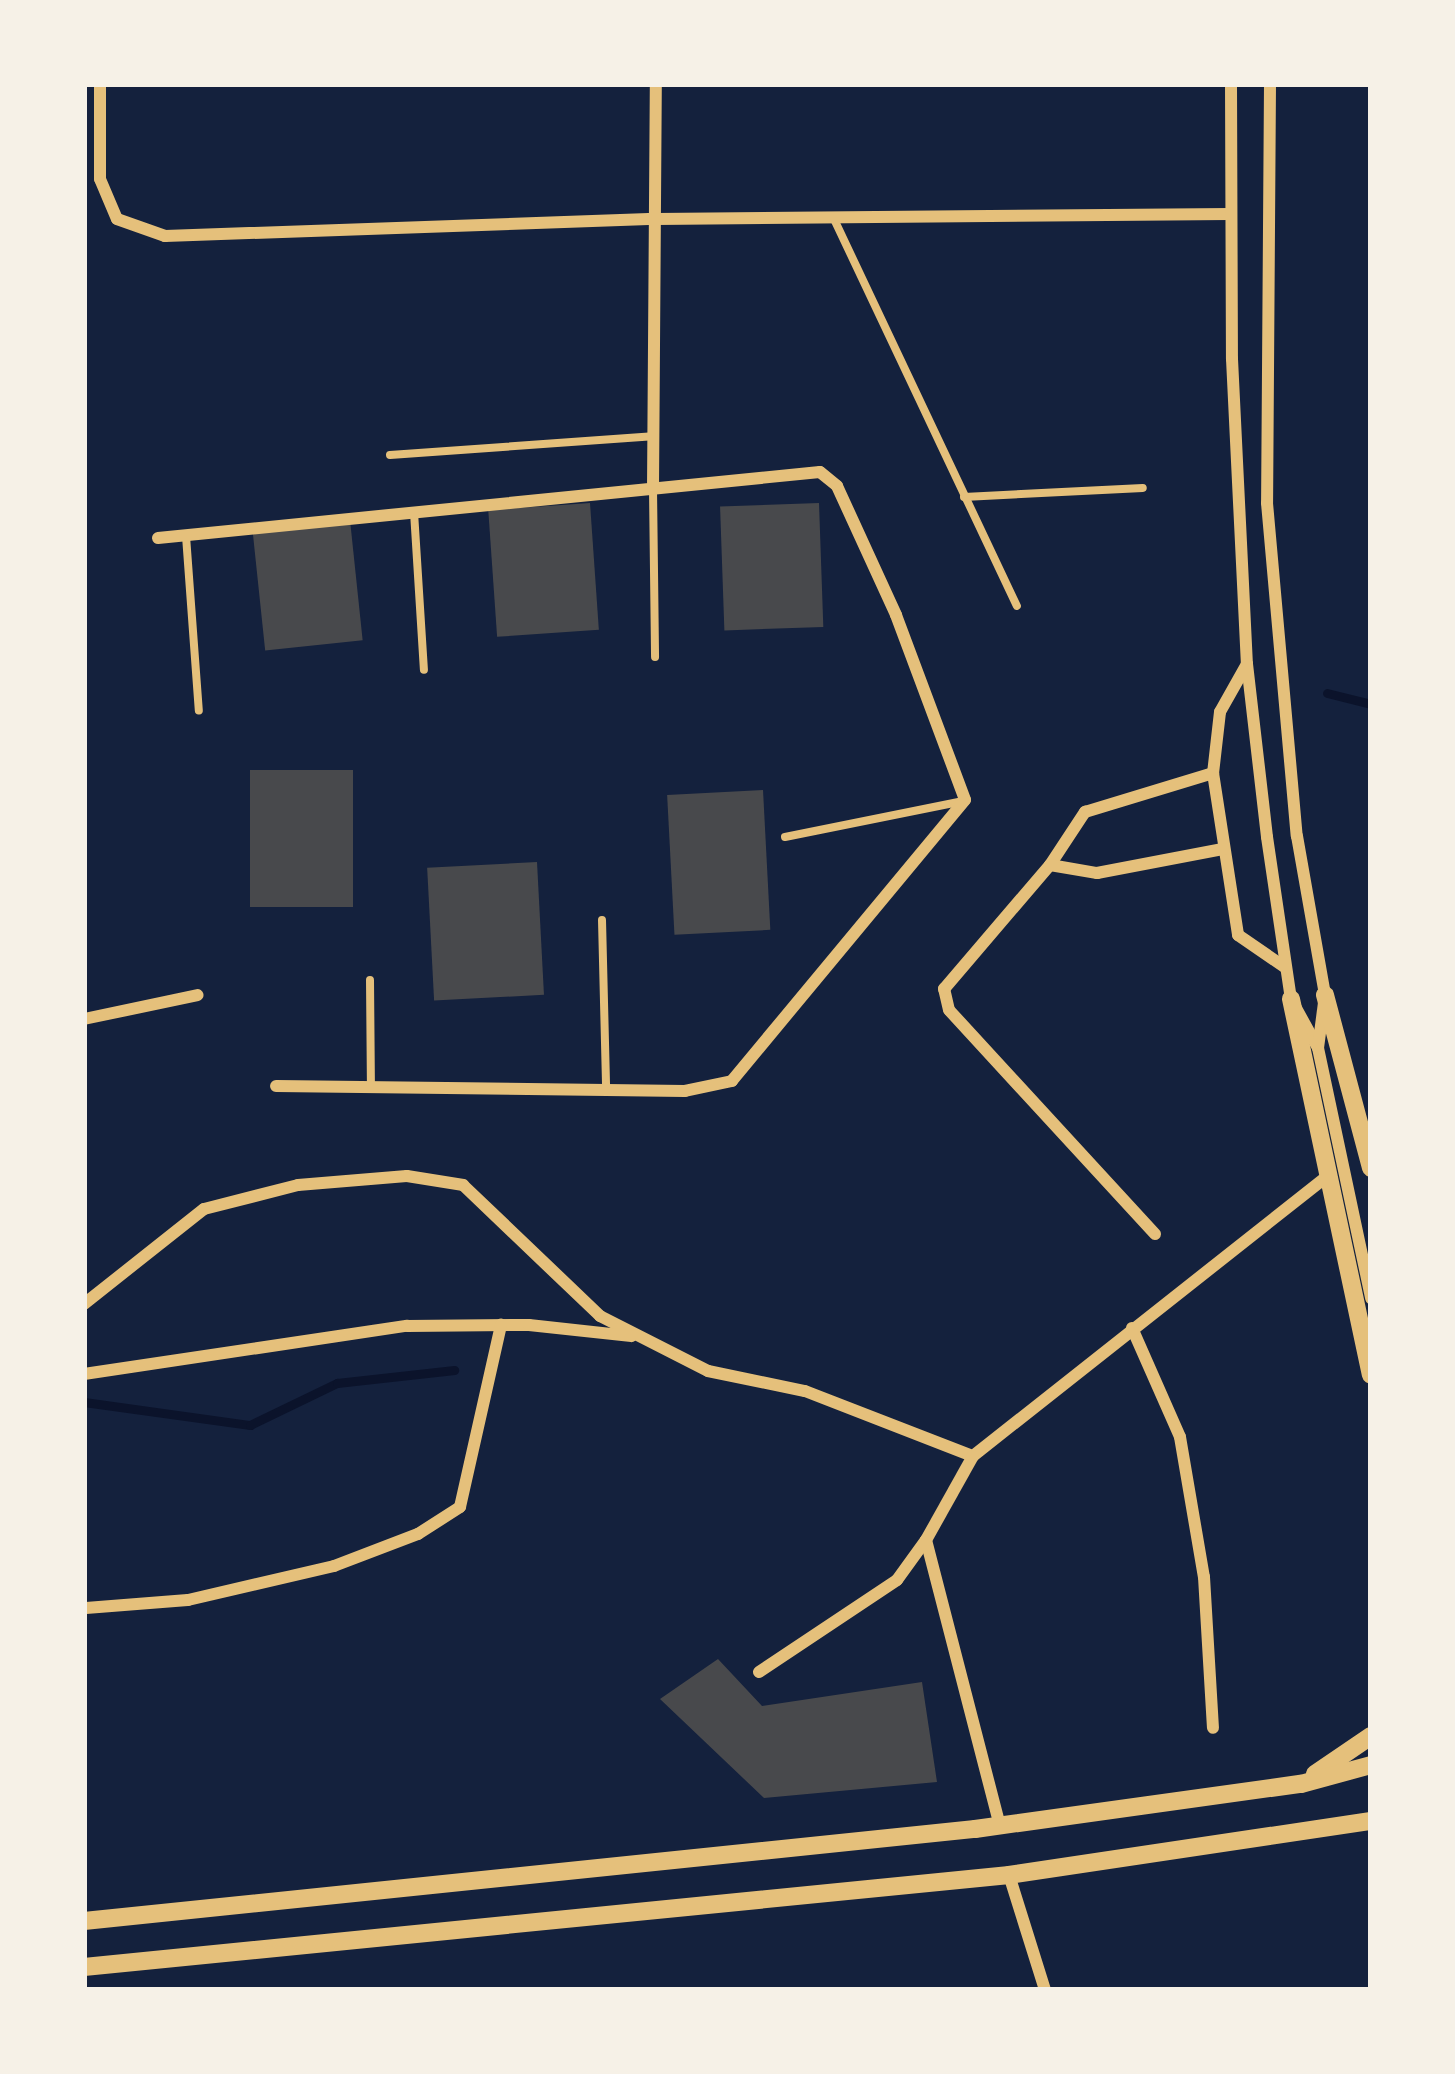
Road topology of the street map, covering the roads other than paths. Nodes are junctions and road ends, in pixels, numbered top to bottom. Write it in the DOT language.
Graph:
graph roads {
  1 [pos="100,84"];
  2 [pos="656,84"];
  3 [pos="1232,84"];
  4 [pos="1270,84"];
  5 [pos="1230,214"];
  6 [pos="833,218"];
  7 [pos="656,219"];
  8 [pos="652,436"];
  9 [pos="391,455"];
  10 [pos="1143,488"];
  11 [pos="653,489"];
  12 [pos="964,497"];
  13 [pos="414,511"];
  14 [pos="186,535"];
  15 [pos="158,538"];
  16 [pos="1017,606"];
  17 [pos="655,656"];
  18 [pos="1247,664"];
  19 [pos="424,670"];
  20 [pos="199,711"];
  21 [pos="1213,773"];
  22 [pos="965,800"];
  23 [pos="785,838"];
  24 [pos="1223,849"];
  25 [pos="1050,865"];
  26 [pos="602,920"];
  27 [pos="1286,968"];
  28 [pos="370,980"];
  29 [pos="198,995"];
  30 [pos="1324,995"];
  31 [pos="1291,999"];
  32 [pos="84,1018"];
  33 [pos="1318,1048"];
  34 [pos="276,1086"];
  35 [pos="371,1088"];
  36 [pos="606,1090"];
  37 [pos="1371,1168"];
  38 [pos="1328,1176"];
  39 [pos="1155,1234"];
  40 [pos="1371,1298"];
  41 [pos="84,1304"];
  42 [pos="501,1325"];
  43 [pos="1132,1328"];
  44 [pos="641,1337"];
  45 [pos="84,1374"];
  46 [pos="1371,1375"];
  47 [pos="973,1456"];
  48 [pos="926,1540"];
  49 [pos="86,1608"];
  50 [pos="759,1672"];
  51 [pos="1214,1728"];
  52 [pos="1371,1736"];
  53 [pos="1371,1765"];
  54 [pos="1301,1784"];
  55 [pos="1371,1820"];
  56 [pos="1000,1826"];
  57 [pos="1302,1831"];
  58 [pos="1371,1834"];
  59 [pos="1009,1875"];
  60 [pos="84,1921"];
  61 [pos="84,1967"];
  62 [pos="1046,1990"];
  1 -- 7 [label="street"];
  2 -- 7 [label="street"];
  3 -- 5 [label="street"];
  4 -- 30 [label="street"];
  5 -- 6 [label="street"];
  5 -- 18 [label="street"];
  6 -- 7 [label="street"];
  6 -- 12 [label="lane"];
  7 -- 8 [label="street"];
  8 -- 9 [label="lane"];
  8 -- 11 [label="street"];
  10 -- 12 [label="lane"];
  11 -- 13 [label="street"];
  11 -- 17 [label="lane"];
  11 -- 22 [label="street"];
  12 -- 16 [label="lane"];
  13 -- 14 [label="street"];
  13 -- 19 [label="lane"];
  14 -- 15 [label="street"];
  14 -- 20 [label="lane"];
  18 -- 21 [label="street"];
  18 -- 27 [label="street"];
  21 -- 24 [label="street"];
  21 -- 25 [label="street"];
  22 -- 23 [label="lane"];
  22 -- 36 [label="street"];
  24 -- 25 [label="street"];
  24 -- 27 [label="street"];
  25 -- 39 [label="street"];
  26 -- 36 [label="lane"];
  27 -- 31 [label="street"];
  28 -- 35 [label="lane"];
  29 -- 32 [label="street"];
  30 -- 33 [label="street"];
  30 -- 37 [label="street"];
  31 -- 33 [label="street"];
  31 -- 38 [label="street"];
  33 -- 40 [label="street"];
  34 -- 35 [label="street"];
  35 -- 36 [label="street"];
  38 -- 43 [label="street"];
  38 -- 46 [label="street"];
  41 -- 44 [label="street"];
  42 -- 44 [label="street"];
  42 -- 45 [label="street"];
  42 -- 49 [label="street"];
  43 -- 47 [label="street"];
  43 -- 51 [label="street"];
  44 -- 47 [label="street"];
  47 -- 48 [label="street"];
  48 -- 50 [label="street"];
  48 -- 56 [label="street"];
  52 -- 54 [label="street"];
  53 -- 54 [label="street"];
  54 -- 56 [label="street"];
  55 -- 57 [label="street"];
  56 -- 60 [label="street"];
  57 -- 58 [label="street"];
  57 -- 59 [label="street"];
  59 -- 61 [label="street"];
  59 -- 62 [label="street"];
}
